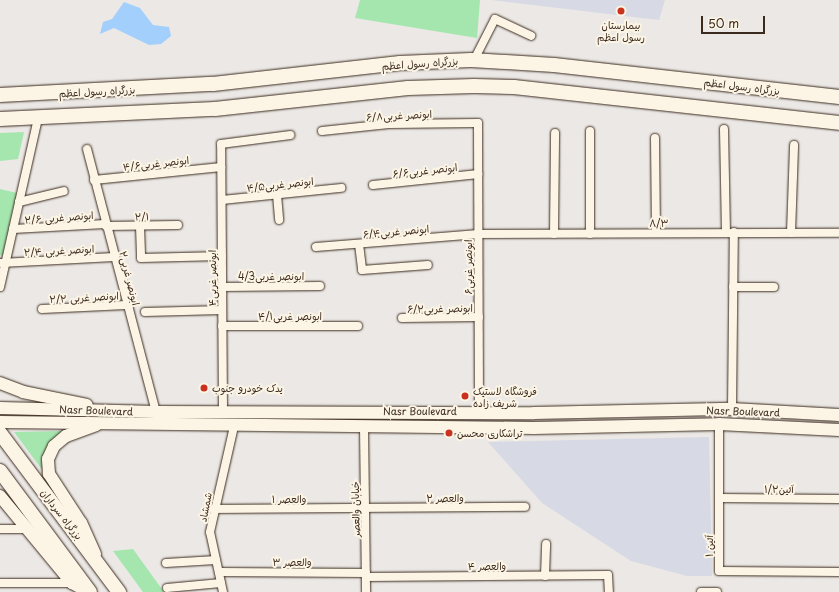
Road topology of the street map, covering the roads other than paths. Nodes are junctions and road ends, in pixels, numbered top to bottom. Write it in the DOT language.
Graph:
graph roads {
  1 [pos="531,36"];
  2 [pos="474,60"];
  3 [pos="0,95"];
  4 [pos="839,97"];
  5 [pos="0,118"];
  6 [pos="38,119"];
  7 [pos="478,123"];
  8 [pos="839,123"];
  9 [pos="724,129"];
  10 [pos="322,131"];
  11 [pos="590,131"];
  12 [pos="555,133"];
  13 [pos="290,135"];
  14 [pos="655,138"];
  15 [pos="794,145"];
  16 [pos="87,149"];
  17 [pos="221,167"];
  18 [pos="478,174"];
  19 [pos="94,180"];
  20 [pos="373,185"];
  21 [pos="341,188"];
  22 [pos="64,191"];
  23 [pos="277,195"];
  24 [pos="222,200"];
  25 [pos="19,202"];
  26 [pos="279,220"];
  27 [pos="106,225"];
  28 [pos="178,225"];
  29 [pos="140,226"];
  30 [pos="13,230"];
  31 [pos="730,233"];
  32 [pos="791,233"];
  33 [pos="839,233"];
  34 [pos="478,234"];
  35 [pos="554,234"];
  36 [pos="590,234"];
  37 [pos="656,234"];
  38 [pos="359,244"];
  39 [pos="316,247"];
  40 [pos="222,256"];
  41 [pos="114,257"];
  42 [pos="3,263"];
  43 [pos="428,265"];
  44 [pos="320,286"];
  45 [pos="0,287"];
  46 [pos="222,287"];
  47 [pos="733,287"];
  48 [pos="774,287"];
  49 [pos="126,305"];
  50 [pos="42,310"];
  51 [pos="222,310"];
  52 [pos="145,312"];
  53 [pos="479,317"];
  54 [pos="402,318"];
  55 [pos="222,326"];
  56 [pos="358,326"];
  57 [pos="0,383"];
  58 [pos="0,408"];
  59 [pos="732,409"];
  60 [pos="105,410"];
  61 [pos="658,410"];
  62 [pos="479,411"];
  63 [pos="156,412"];
  64 [pos="223,412"];
  65 [pos="839,415"];
  66 [pos="0,422"];
  67 [pos="105,422"];
  68 [pos="719,424"];
  69 [pos="234,426"];
  70 [pos="364,426"];
  71 [pos="659,426"];
  72 [pos="839,430"];
  73 [pos="1,435"];
  74 [pos="0,471"];
  75 [pos="0,496"];
  76 [pos="719,498"];
  77 [pos="839,499"];
  78 [pos="526,507"];
  79 [pos="365,508"];
  80 [pos="213,510"];
  81 [pos="0,529"];
  82 [pos="26,529"];
  83 [pos="546,544"];
  84 [pos="216,560"];
  85 [pos="98,561"];
  86 [pos="166,563"];
  87 [pos="219,572"];
  88 [pos="839,572"];
  89 [pos="366,575"];
  90 [pos="544,576"];
  91 [pos="0,583"];
  92 [pos="221,583"];
  93 [pos="72,584"];
  94 [pos="167,588"];
  95 [pos="89,592"];
  96 [pos="120,592"];
  97 [pos="223,592"];
  98 [pos="366,592"];
  99 [pos="609,592"];
  100 [pos="701,592"];
  101 [pos="717,592"];
  1 -- 2 [label="street"];
  2 -- 3 [label="highway, بزرگراه رسول اعظم"];
  2 -- 4 [label="highway, بزرگراه رسول اعظم"];
  5 -- 6 [label="highway"];
  6 -- 8 [label="highway"];
  6 -- 25 [label="street"];
  7 -- 10 [label="street, ۶/۸ابونصر غربی"];
  7 -- 18 [label="street, ۶ابونصر غربی"];
  9 -- 31 [label="street"];
  11 -- 36 [label="street"];
  12 -- 35 [label="street"];
  13 -- 17 [label="street, ۴ابونصر غربی"];
  14 -- 37 [label="street"];
  15 -- 32 [label="street"];
  16 -- 19 [label="street, ۲ابونصر غربی"];
  17 -- 19 [label="street, ۴/۶ابونصر غربی"];
  17 -- 24 [label="street, ۴ابونصر غربی"];
  18 -- 20 [label="street, ۶/۶ابونصر غربی"];
  18 -- 34 [label="street, ۶ابونصر غربی"];
  19 -- 27 [label="street, ۲ابونصر غربی"];
  21 -- 23 [label="street, ۴/۵ابونصر غربی"];
  22 -- 25 [label="street"];
  23 -- 24 [label="street, ۴/۵ابونصر غربی"];
  23 -- 26 [label="street"];
  24 -- 40 [label="street, ۴ابونصر غربی"];
  25 -- 30 [label="street"];
  27 -- 29 [label="street, ۲/۱"];
  27 -- 30 [label="street, ابونصر غربی ۲/۶"];
  27 -- 41 [label="street, ۲ابونصر غربی"];
  28 -- 29 [label="street, ۲/۱"];
  29 -- 40 [label="street"];
  30 -- 42 [label="street"];
  31 -- 32 [label="street, ۸/۳"];
  31 -- 37 [label="street, ۸/۳"];
  31 -- 47 [label="street"];
  32 -- 33 [label="street, ۸/۳"];
  34 -- 35 [label="street, ۸/۳"];
  34 -- 38 [label="street, ۶/۴ابونصر غربی"];
  34 -- 53 [label="street, ۶ابونصر غربی"];
  35 -- 36 [label="street, ۸/۳"];
  36 -- 37 [label="street, ۸/۳"];
  38 -- 39 [label="street, ۶/۴ابونصر غربی"];
  38 -- 43 [label="street"];
  40 -- 46 [label="street, ۴ابونصر غربی"];
  41 -- 42 [label="street, ابونصر غربی ۲/۴"];
  41 -- 49 [label="street, ۲ابونصر غربی"];
  42 -- 45 [label="street"];
  44 -- 46 [label="street, 4/3ابونصر غربی"];
  46 -- 51 [label="street, ۴ابونصر غربی"];
  47 -- 48 [label="street"];
  47 -- 59 [label="street"];
  49 -- 50 [label="street, ابونصر غربی ۲/۲"];
  49 -- 63 [label="street, ۲ابونصر غربی"];
  51 -- 52 [label="street"];
  51 -- 55 [label="street, ۴ابونصر غربی"];
  53 -- 54 [label="street, ۶/۲ابونصر غربی"];
  53 -- 62 [label="street, ۶ابونصر غربی"];
  55 -- 56 [label="street, ۴/۱ابونصر غربی"];
  55 -- 64 [label="street, ۴ابونصر غربی"];
  57 -- 60 [label="main road"];
  58 -- 60 [label="main road, Nasr Boulevard"];
  59 -- 61 [label="main road, Nasr Boulevard"];
  59 -- 65 [label="main road, Nasr Boulevard"];
  60 -- 63 [label="main road, Nasr Boulevard"];
  61 -- 62 [label="main road, Nasr Boulevard"];
  61 -- 71 [label="main road"];
  62 -- 64 [label="main road, Nasr Boulevard"];
  63 -- 64 [label="main road, Nasr Boulevard"];
  66 -- 67 [label="main road, Nasr Boulevard"];
  67 -- 69 [label="main road, Nasr Boulevard"];
  67 -- 85 [label="main road"];
  68 -- 71 [label="main road, Nasr Boulevard"];
  68 -- 72 [label="main road, Nasr Boulevard"];
  68 -- 76 [label="street, آئین ۱"];
  69 -- 70 [label="main road, Nasr Boulevard"];
  69 -- 80 [label="street, شمشاد"];
  70 -- 71 [label="main road, Nasr Boulevard"];
  70 -- 79 [label="street, خیابان والعصر"];
  73 -- 85 [label="highway, بزرگراه سرداران"];
  74 -- 95 [label="highway"];
  75 -- 82 [label="main road"];
  76 -- 77 [label="street, ۱/۲آئین"];
  76 -- 88 [label="street, آئین ۱"];
  78 -- 79 [label="street, والعصر ۲"];
  79 -- 80 [label="street, والعصر ۱"];
  79 -- 89 [label="street, خیابان والعصر"];
  80 -- 84 [label="street, شمشاد"];
  81 -- 82 [label="street"];
  82 -- 93 [label="main road"];
  83 -- 90 [label="street"];
  84 -- 86 [label="street"];
  84 -- 87 [label="street, شمشاد"];
  85 -- 96 [label="highway, بزرگراه سرداران"];
  87 -- 89 [label="street, والعصر ۳"];
  87 -- 92 [label="street, شمشاد"];
  89 -- 90 [label="street, والعصر ۴"];
  89 -- 98 [label="street, خیابان والعصر"];
  90 -- 99 [label="street, والعصر ۴"];
  91 -- 93 [label="street"];
  92 -- 94 [label="street"];
  92 -- 97 [label="street, شمشاد"];
  93 -- 95 [label="main road"];
  100 -- 101 [label="street"];
}
